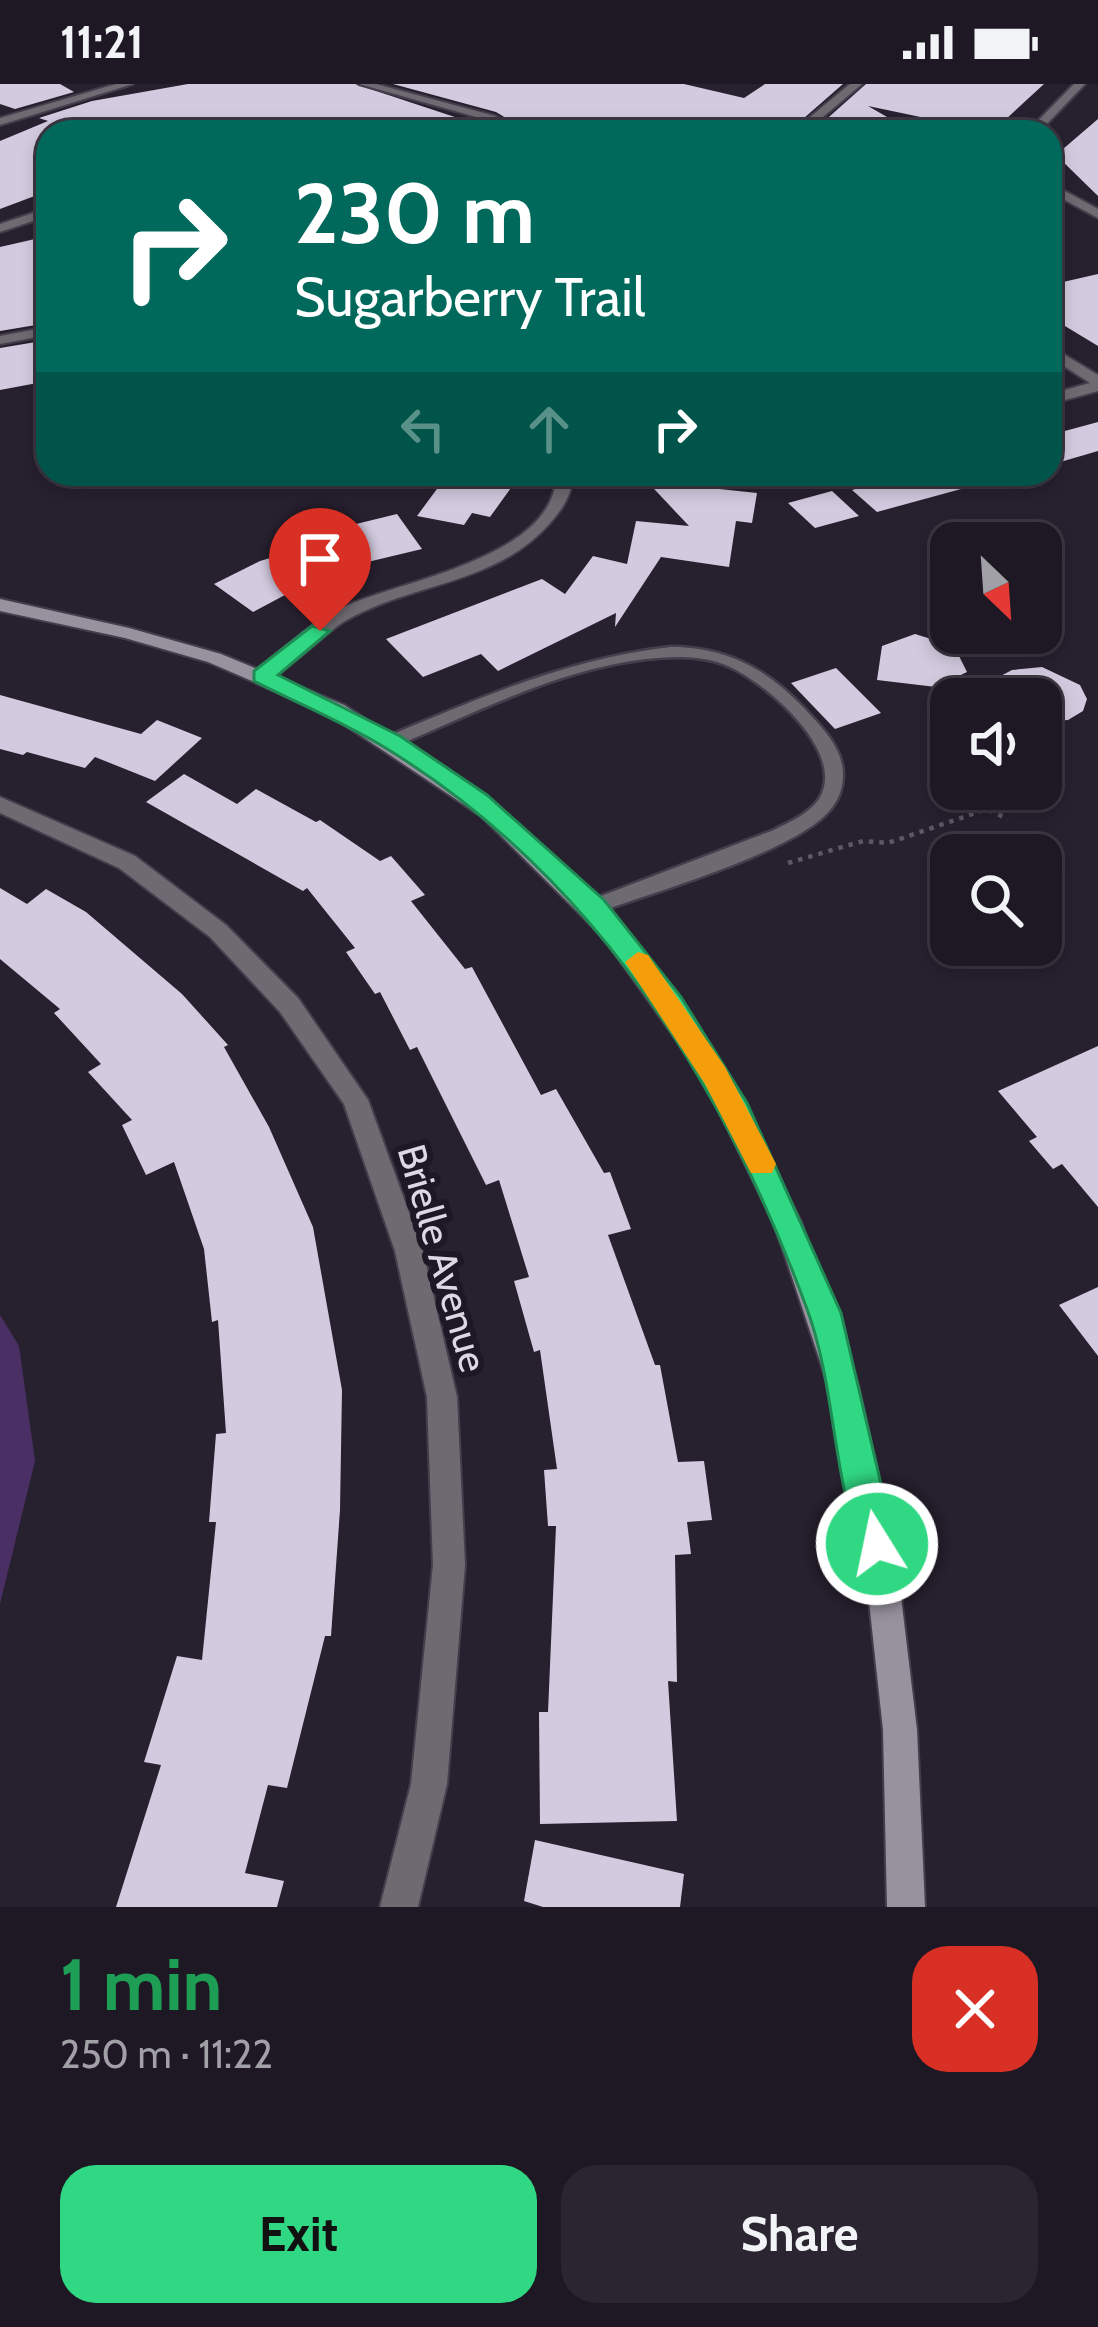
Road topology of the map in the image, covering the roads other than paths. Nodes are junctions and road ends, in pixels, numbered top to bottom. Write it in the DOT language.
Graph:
graph roads {
  1 [pos="128,84"];
  2 [pos="364,84"];
  3 [pos="857,84"];
  4 [pos="1080,84"];
  5 [pos="494,120"];
  6 [pos="813,120"];
  7 [pos="1045,120"];
  8 [pos="0,122"];
  9 [pos="1062,194"];
  10 [pos="1098,214"];
  11 [pos="36,216"];
  12 [pos="0,228"];
  13 [pos="36,333"];
  14 [pos="0,340"];
  15 [pos="1062,358"];
  16 [pos="1098,384"];
  17 [pos="1062,395"];
  18 [pos="565,486"];
  19 [pos="0,605"];
  20 [pos="262,676"];
  21 [pos="392,741"];
  22 [pos="0,804"];
  23 [pos="595,906"];
  24 [pos="399,1907"];
  25 [pos="906,1907"];
  1 -- 8 [label="street"];
  2 -- 5 [label="street"];
  3 -- 6 [label="street"];
  4 -- 7 [label="street"];
  9 -- 10 [label="street"];
  11 -- 12 [label="street"];
  13 -- 14 [label="street"];
  15 -- 16 [label="street"];
  16 -- 17 [label="street"];
  18 -- 20 [label="street"];
  19 -- 20 [label="street"];
  20 -- 21 [label="street"];
  21 -- 23 [label="street"];
  21 -- 23 [label="lane"];
  22 -- 24 [label="street, Brielle Avenue"];
  23 -- 25 [label="street"];
}
